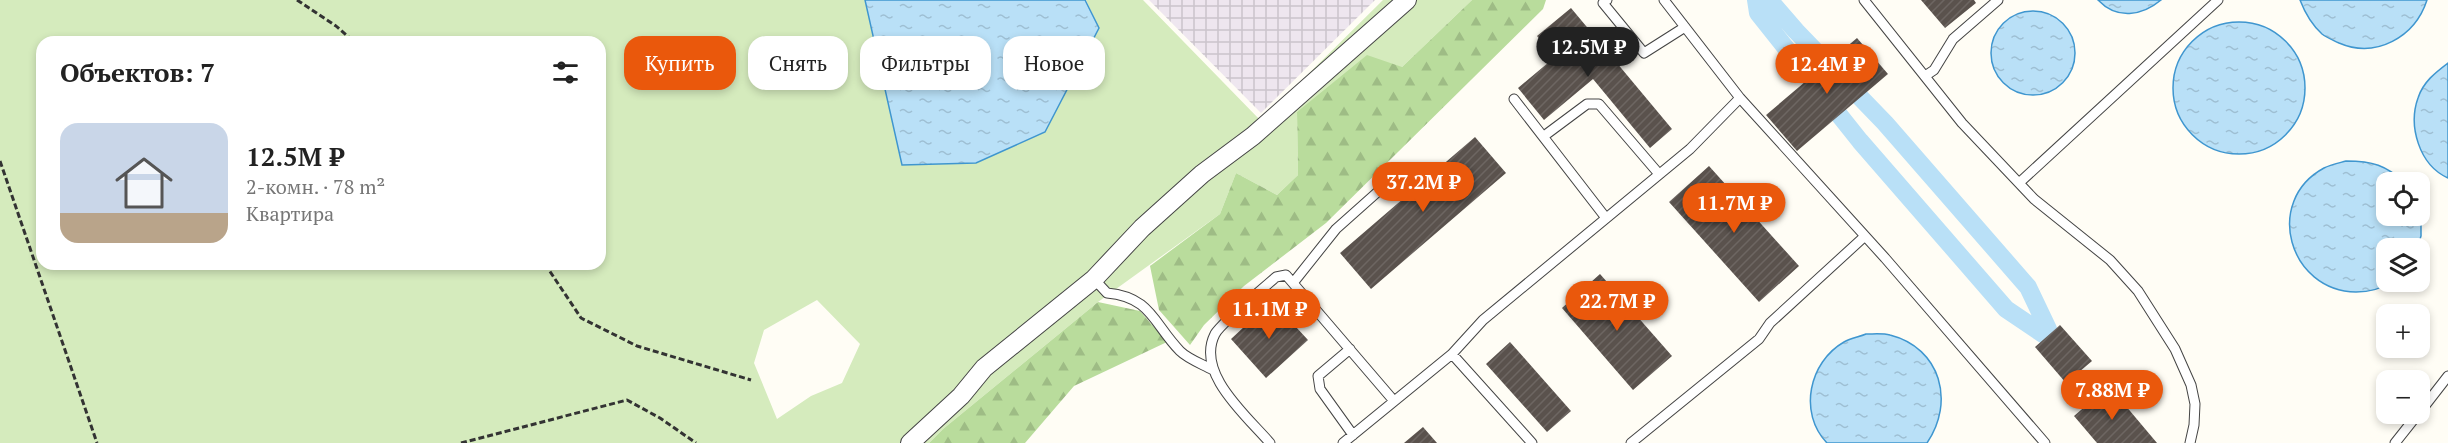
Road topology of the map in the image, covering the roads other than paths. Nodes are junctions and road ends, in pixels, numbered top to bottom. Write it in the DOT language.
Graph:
graph roads {
  1 [pos="1407,0"];
  2 [pos="1607,0"];
  3 [pos="1664,0"];
  4 [pos="1864,0"];
  5 [pos="1998,0"];
  6 [pos="2217,0"];
  7 [pos="1685,27"];
  8 [pos="1925,76"];
  9 [pos="1740,98"];
  10 [pos="1514,99"];
  11 [pos="1544,136"];
  12 [pos="1659,174"];
  13 [pos="1391,180"];
  14 [pos="2019,183"];
  15 [pos="1606,218"];
  16 [pos="1865,236"];
  17 [pos="1094,279"];
  18 [pos="1293,283"];
  19 [pos="1350,349"];
  20 [pos="1452,354"];
  21 [pos="1213,370"];
  22 [pos="2448,376"];
  23 [pos="2430,399"];
  24 [pos="1394,401"];
  25 [pos="2410,424"];
  26 [pos="1353,435"];
  27 [pos="910,443"];
  28 [pos="1270,443"];
  29 [pos="1343,443"];
  30 [pos="1532,443"];
  31 [pos="1631,443"];
  32 [pos="2045,443"];
  33 [pos="2190,443"];
  34 [pos="2395,443"];
  1 -- 17 [label="street"];
  2 -- 7 [label="lane"];
  3 -- 7 [label="lane"];
  4 -- 8 [label="lane"];
  5 -- 8 [label="lane"];
  6 -- 14 [label="lane"];
  7 -- 9 [label="lane"];
  8 -- 14 [label="lane"];
  9 -- 12 [label="lane"];
  9 -- 16 [label="lane"];
  10 -- 11 [label="lane"];
  11 -- 12 [label="lane"];
  11 -- 15 [label="lane"];
  12 -- 15 [label="lane"];
  13 -- 18 [label="lane"];
  14 -- 33 [label="lane"];
  15 -- 20 [label="lane"];
  16 -- 31 [label="lane"];
  16 -- 32 [label="lane"];
  17 -- 21 [label="lane"];
  17 -- 27 [label="street"];
  18 -- 19 [label="lane"];
  18 -- 21 [label="lane"];
  19 -- 24 [label="lane"];
  19 -- 26 [label="lane"];
  20 -- 24 [label="lane"];
  20 -- 30 [label="lane"];
  21 -- 28 [label="lane"];
  22 -- 23 [label="lane"];
  24 -- 26 [label="lane"];
  25 -- 34 [label="lane"];
  26 -- 29 [label="lane"];
}
